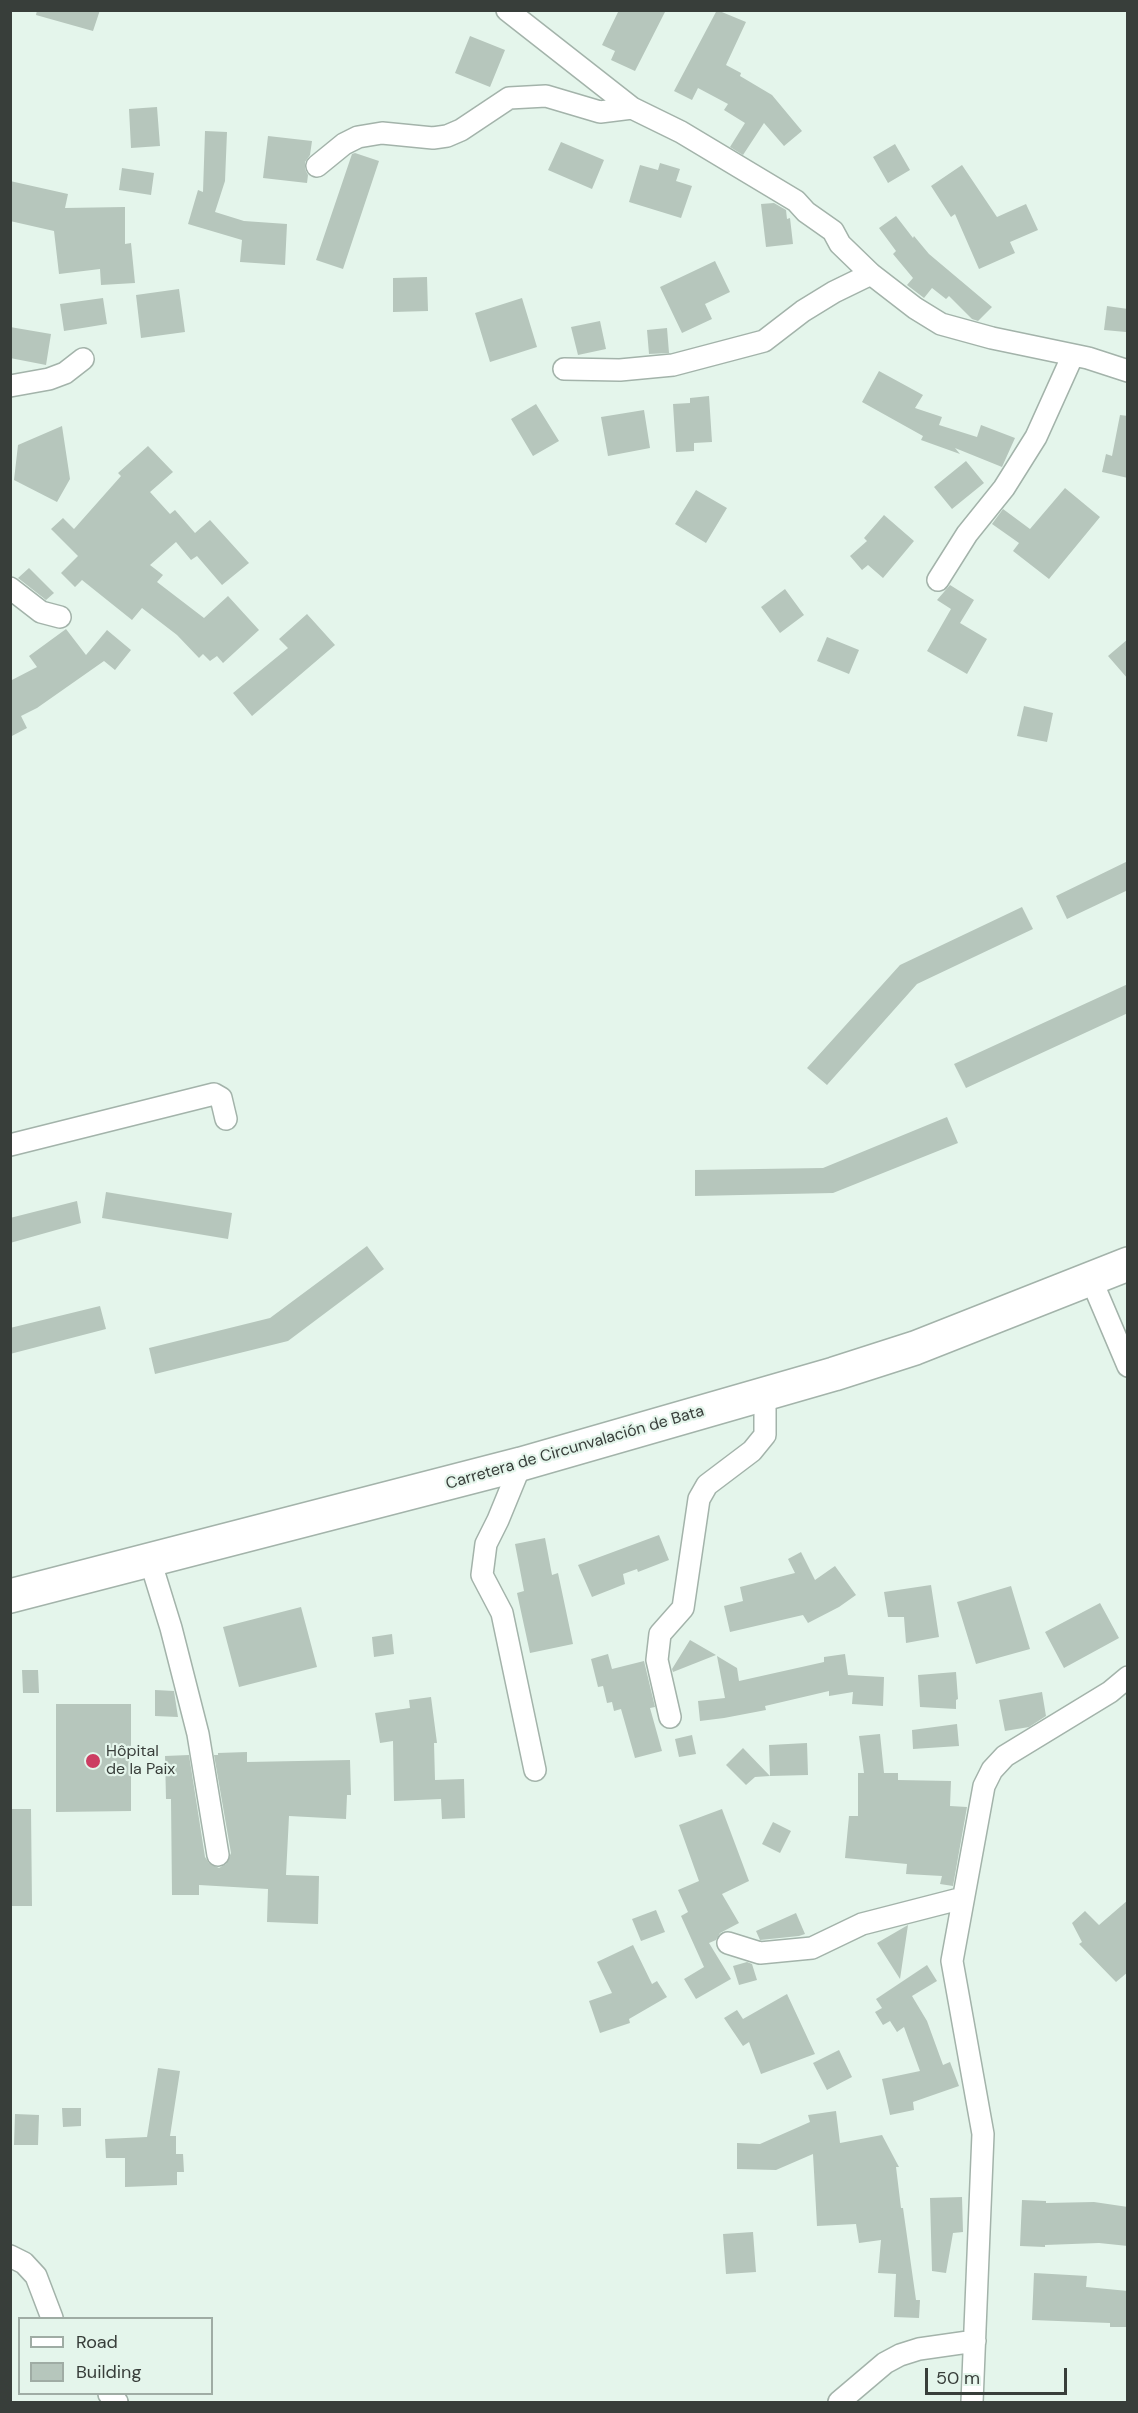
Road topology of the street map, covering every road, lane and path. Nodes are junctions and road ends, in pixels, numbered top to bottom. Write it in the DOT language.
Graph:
graph roads {
  1 [pos="507,10"];
  2 [pos="632,108"];
  3 [pos="317,166"];
  4 [pos="871,274"];
  5 [pos="1073,355"];
  6 [pos="83,359"];
  7 [pos="564,369"];
  8 [pos="1128,371"];
  9 [pos="10,386"];
  10 [pos="938,580"];
  11 [pos="10,588"];
  12 [pos="60,616"];
  13 [pos="226,1119"];
  14 [pos="10,1145"];
  15 [pos="1128,1264"];
  16 [pos="1091,1279"];
  17 [pos="1128,1366"];
  18 [pos="765,1394"];
  19 [pos="522,1464"];
  20 [pos="150,1560"];
  21 [pos="10,1596"];
  22 [pos="1128,1677"];
  23 [pos="670,1717"];
  24 [pos="535,1770"];
  25 [pos="218,1856"];
  26 [pos="963,1898"];
  27 [pos="728,1943"];
  28 [pos="10,2256"];
  29 [pos="51,2317"];
  30 [pos="975,2341"];
  31 [pos="839,2403"];
  32 [pos="972,2403"];
  1 -- 2 [label="street"];
  2 -- 3 [label="street"];
  2 -- 4 [label="street"];
  4 -- 5 [label="street"];
  4 -- 7 [label="street"];
  5 -- 8 [label="street"];
  5 -- 10 [label="street"];
  6 -- 9 [label="street"];
  11 -- 12 [label="street"];
  13 -- 14 [label="street"];
  15 -- 16 [label="main road, Carretera de Circunvalación de Bata"];
  16 -- 17 [label="street"];
  16 -- 18 [label="main road, Carretera de Circunvalación de Bata"];
  18 -- 19 [label="main road, Carretera de Circunvalación de Bata"];
  18 -- 23 [label="street"];
  19 -- 20 [label="main road, Carretera de Circunvalación de Bata"];
  19 -- 24 [label="street"];
  20 -- 21 [label="main road, Carretera de Circunvalación de Bata"];
  20 -- 25 [label="street"];
  22 -- 26 [label="street"];
  26 -- 27 [label="street"];
  26 -- 30 [label="street"];
  28 -- 29 [label="street"];
  30 -- 31 [label="street"];
  30 -- 32 [label="street"];
}
